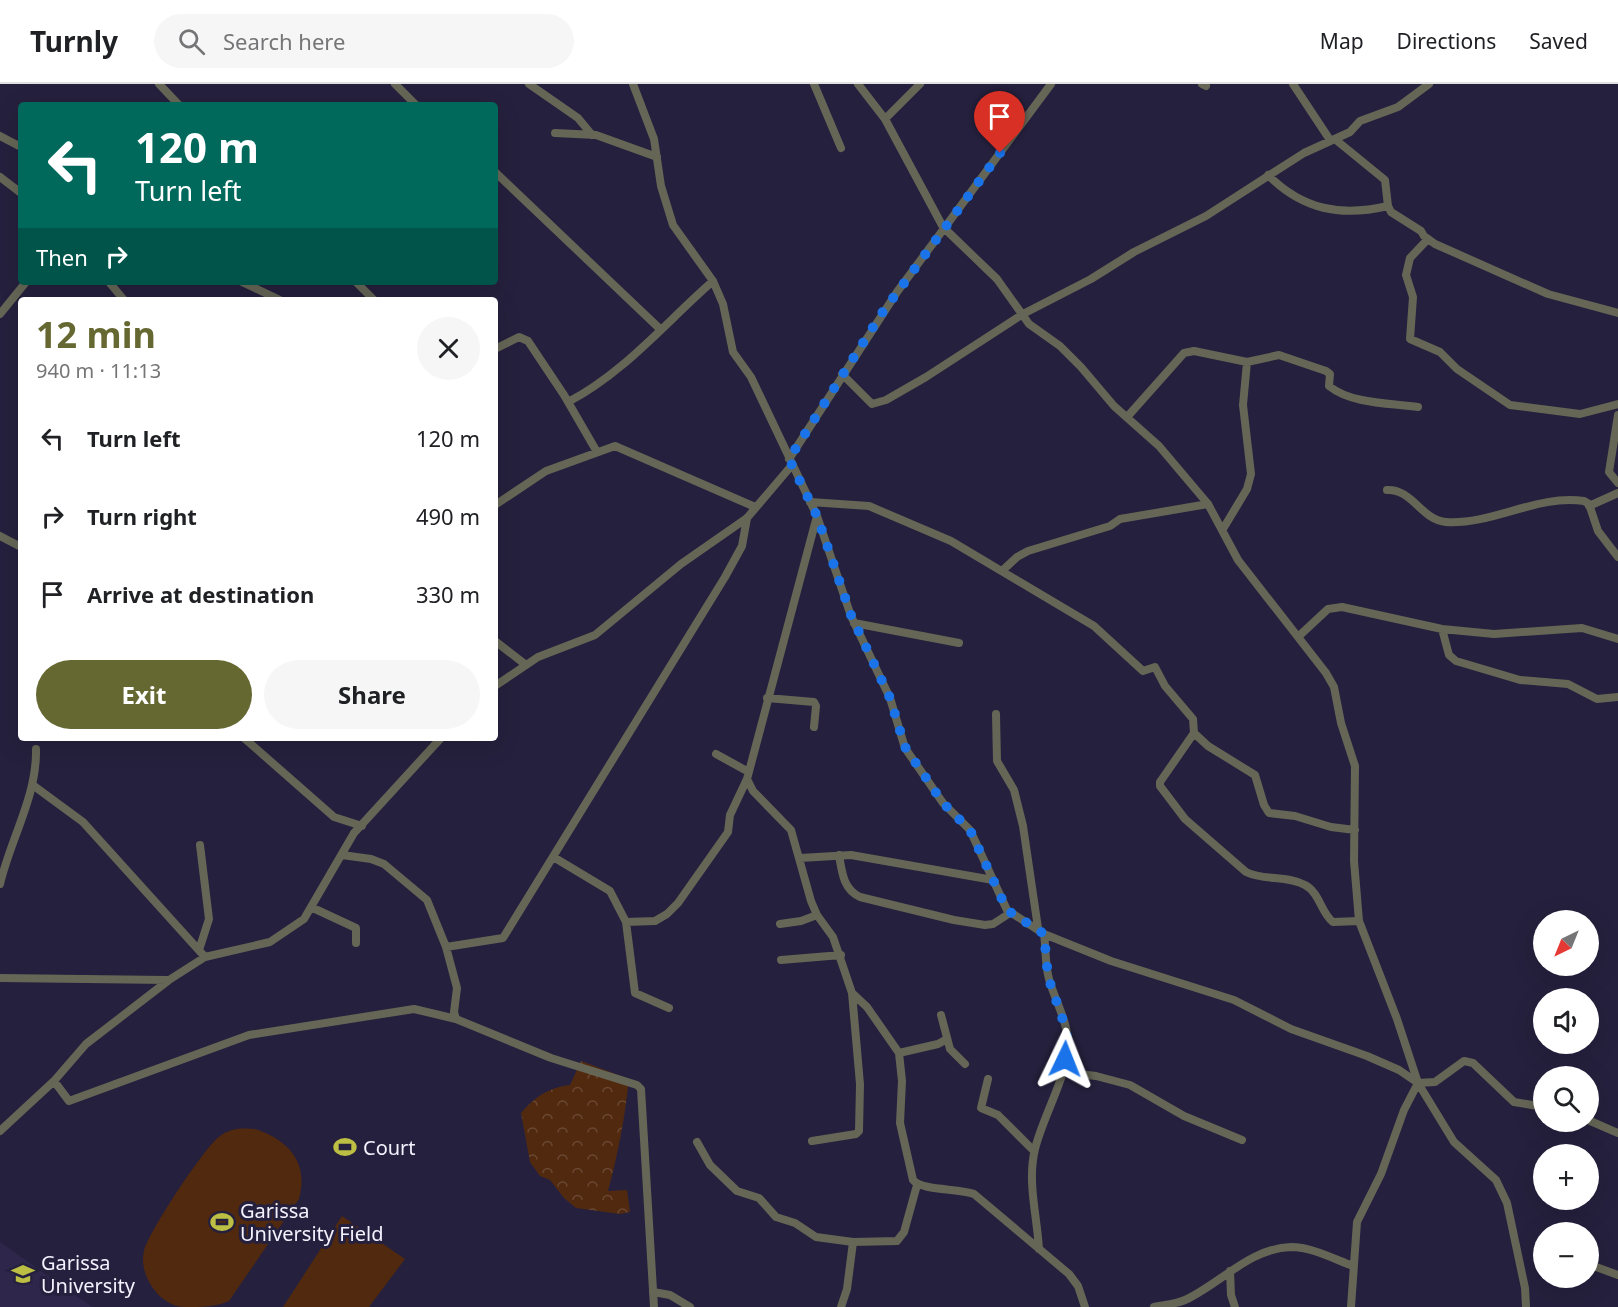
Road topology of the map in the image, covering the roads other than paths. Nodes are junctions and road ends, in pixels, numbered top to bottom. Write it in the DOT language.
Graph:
graph roads {
  1 [pos="159,84"];
  2 [pos="394,84"];
  3 [pos="529,84"];
  4 [pos="633,84"];
  5 [pos="814,84"];
  6 [pos="858,84"];
  7 [pos="920,84"];
  8 [pos="1052,84"];
  9 [pos="1293,84"];
  10 [pos="1429,84"];
  11 [pos="176,102"];
  12 [pos="413,102"];
  13 [pos="885,119"];
  14 [pos="555,134"];
  15 [pos="592,135"];
  16 [pos="0,136"];
  17 [pos="1333,140"];
  18 [pos="18,145"];
  19 [pos="841,148"];
  20 [pos="657,157"];
  21 [pos="498,175"];
  22 [pos="1268,175"];
  23 [pos="0,177"];
  24 [pos="18,191"];
  25 [pos="1388,206"];
  26 [pos="943,227"];
  27 [pos="1428,239"];
  28 [pos="713,281"];
  29 [pos="24,285"];
  30 [pos="112,285"];
  31 [pos="248,285"];
  32 [pos="359,285"];
  33 [pos="122,297"];
  34 [pos="274,297"];
  35 [pos="371,297"];
  36 [pos="1618,313"];
  37 [pos="0,314"];
  38 [pos="1023,314"];
  39 [pos="660,329"];
  40 [pos="498,348"];
  41 [pos="1247,362"];
  42 [pos="842,374"];
  43 [pos="568,402"];
  44 [pos="1618,404"];
  45 [pos="1418,407"];
  46 [pos="1618,415"];
  47 [pos="1128,416"];
  48 [pos="597,452"];
  49 [pos="791,462"];
  50 [pos="1618,483"];
  51 [pos="1387,490"];
  52 [pos="1618,493"];
  53 [pos="810,502"];
  54 [pos="498,503"];
  55 [pos="1208,504"];
  56 [pos="1590,506"];
  57 [pos="755,507"];
  58 [pos="817,516"];
  59 [pos="747,519"];
  60 [pos="1223,529"];
  61 [pos="0,536"];
  62 [pos="18,545"];
  63 [pos="1618,557"];
  64 [pos="1002,571"];
  65 [pos="854,622"];
  66 [pos="1442,629"];
  67 [pos="1299,636"];
  68 [pos="1618,639"];
  69 [pos="498,643"];
  70 [pos="959,643"];
  71 [pos="526,665"];
  72 [pos="498,684"];
  73 [pos="1618,697"];
  74 [pos="767,698"];
  75 [pos="996,714"];
  76 [pos="813,727"];
  77 [pos="1194,732"];
  78 [pos="247,741"];
  79 [pos="438,741"];
  80 [pos="36,749"];
  81 [pos="716,754"];
  82 [pos="747,775"];
  83 [pos="34,786"];
  84 [pos="362,826"];
  85 [pos="1355,830"];
  86 [pos="200,845"];
  87 [pos="342,855"];
  88 [pos="839,855"];
  89 [pos="555,858"];
  90 [pos="800,858"];
  91 [pos="993,880"];
  92 [pos="0,884"];
  93 [pos="313,908"];
  94 [pos="1010,913"];
  95 [pos="817,915"];
  96 [pos="1359,921"];
  97 [pos="626,922"];
  98 [pos="780,924"];
  99 [pos="1041,931"];
  100 [pos="356,943"];
  101 [pos="446,947"];
  102 [pos="202,953"];
  103 [pos="841,955"];
  104 [pos="781,960"];
  105 [pos="0,978"];
  106 [pos="169,980"];
  107 [pos="852,993"];
  108 [pos="669,1008"];
  109 [pos="941,1015"];
  110 [pos="456,1019"];
  111 [pos="947,1039"];
  112 [pos="899,1053"];
  113 [pos="965,1064"];
  114 [pos="1062,1072"];
  115 [pos="988,1079"];
  116 [pos="54,1082"];
  117 [pos="1418,1083"];
  118 [pos="1533,1105"];
  119 [pos="1599,1124"];
  120 [pos="0,1131"];
  121 [pos="1618,1132"];
  122 [pos="1242,1140"];
  123 [pos="812,1141"];
  124 [pos="697,1142"];
  125 [pos="1034,1151"];
  126 [pos="917,1185"];
  127 [pos="853,1242"];
  128 [pos="1039,1248"];
  129 [pos="1353,1266"];
  130 [pos="1599,1268"];
  131 [pos="1230,1271"];
  132 [pos="1618,1275"];
  133 [pos="653,1292"];
  134 [pos="654,1307"];
  135 [pos="690,1307"];
  136 [pos="841,1307"];
  137 [pos="1085,1307"];
  138 [pos="1154,1307"];
  139 [pos="1235,1307"];
  140 [pos="1351,1307"];
  141 [pos="1526,1307"];
  1 -- 11 [label="street"];
  2 -- 12 [label="street"];
  3 -- 15 [label="street"];
  4 -- 20 [label="street"];
  5 -- 19 [label="street"];
  6 -- 13 [label="street"];
  7 -- 13 [label="street"];
  8 -- 26 [label="street"];
  9 -- 17 [label="street"];
  10 -- 17 [label="street"];
  13 -- 26 [label="street"];
  14 -- 15 [label="street"];
  15 -- 20 [label="street"];
  16 -- 18 [label="street"];
  17 -- 22 [label="street"];
  17 -- 25 [label="street"];
  20 -- 28 [label="street"];
  21 -- 39 [label="street"];
  22 -- 25 [label="street"];
  22 -- 38 [label="street"];
  23 -- 24 [label="street"];
  25 -- 27 [label="street"];
  26 -- 38 [label="street"];
  26 -- 42 [label="street"];
  27 -- 36 [label="street"];
  27 -- 44 [label="street"];
  28 -- 39 [label="street"];
  28 -- 49 [label="street"];
  29 -- 37 [label="street"];
  30 -- 33 [label="street"];
  31 -- 34 [label="street"];
  32 -- 35 [label="street"];
  38 -- 42 [label="street"];
  38 -- 47 [label="street"];
  39 -- 43 [label="street"];
  40 -- 43 [label="street"];
  41 -- 45 [label="street"];
  41 -- 47 [label="street"];
  41 -- 60 [label="street"];
  42 -- 49 [label="street"];
  43 -- 48 [label="street"];
  46 -- 50 [label="street"];
  47 -- 55 [label="street"];
  48 -- 54 [label="street"];
  48 -- 57 [label="street"];
  49 -- 53 [label="street"];
  49 -- 57 [label="street"];
  51 -- 56 [label="street"];
  52 -- 56 [label="street"];
  53 -- 58 [label="street"];
  53 -- 64 [label="street"];
  55 -- 60 [label="street"];
  55 -- 64 [label="street"];
  56 -- 63 [label="street"];
  57 -- 59 [label="street"];
  58 -- 65 [label="street"];
  58 -- 74 [label="street"];
  59 -- 71 [label="street"];
  59 -- 89 [label="street"];
  60 -- 67 [label="street"];
  61 -- 62 [label="street"];
  64 -- 77 [label="street"];
  65 -- 70 [label="street"];
  65 -- 91 [label="street"];
  66 -- 67 [label="street"];
  66 -- 68 [label="street"];
  66 -- 73 [label="street"];
  67 -- 85 [label="street"];
  69 -- 71 [label="street"];
  71 -- 72 [label="street"];
  74 -- 76 [label="street"];
  74 -- 82 [label="street"];
  75 -- 99 [label="street"];
  77 -- 85 [label="street"];
  77 -- 96 [label="street"];
  78 -- 84 [label="street"];
  79 -- 84 [label="street"];
  80 -- 83 [label="street"];
  81 -- 82 [label="street"];
  82 -- 90 [label="street"];
  82 -- 97 [label="street"];
  83 -- 92 [label="street"];
  83 -- 102 [label="street"];
  84 -- 87 [label="street"];
  85 -- 96 [label="street"];
  86 -- 102 [label="street"];
  87 -- 93 [label="street"];
  87 -- 101 [label="street"];
  88 -- 90 [label="street"];
  88 -- 91 [label="street"];
  88 -- 94 [label="street"];
  89 -- 97 [label="street"];
  89 -- 101 [label="street"];
  90 -- 95 [label="street"];
  91 -- 94 [label="street"];
  93 -- 100 [label="street"];
  93 -- 102 [label="street"];
  94 -- 99 [label="street"];
  95 -- 98 [label="street"];
  95 -- 103 [label="street"];
  96 -- 117 [label="street"];
  97 -- 108 [label="street"];
  99 -- 114 [label="street"];
  99 -- 117 [label="street"];
  101 -- 110 [label="street"];
  102 -- 106 [label="street"];
  103 -- 104 [label="street"];
  103 -- 107 [label="street"];
  105 -- 106 [label="street"];
  106 -- 116 [label="street"];
  107 -- 112 [label="street"];
  107 -- 123 [label="street"];
  109 -- 111 [label="street"];
  110 -- 116 [label="street"];
  110 -- 133 [label="street"];
  111 -- 112 [label="street"];
  111 -- 113 [label="street"];
  112 -- 126 [label="street"];
  114 -- 122 [label="street"];
  114 -- 125 [label="street"];
  115 -- 125 [label="street"];
  116 -- 120 [label="street"];
  117 -- 118 [label="street"];
  117 -- 129 [label="street"];
  117 -- 141 [label="street"];
  119 -- 121 [label="street"];
  124 -- 127 [label="street"];
  125 -- 128 [label="street"];
  126 -- 127 [label="street"];
  126 -- 128 [label="street"];
  127 -- 136 [label="street"];
  128 -- 137 [label="street"];
  129 -- 131 [label="street"];
  129 -- 140 [label="street"];
  130 -- 132 [label="street"];
  131 -- 138 [label="street"];
  131 -- 139 [label="street"];
  133 -- 134 [label="street"];
  133 -- 135 [label="street"];
}
